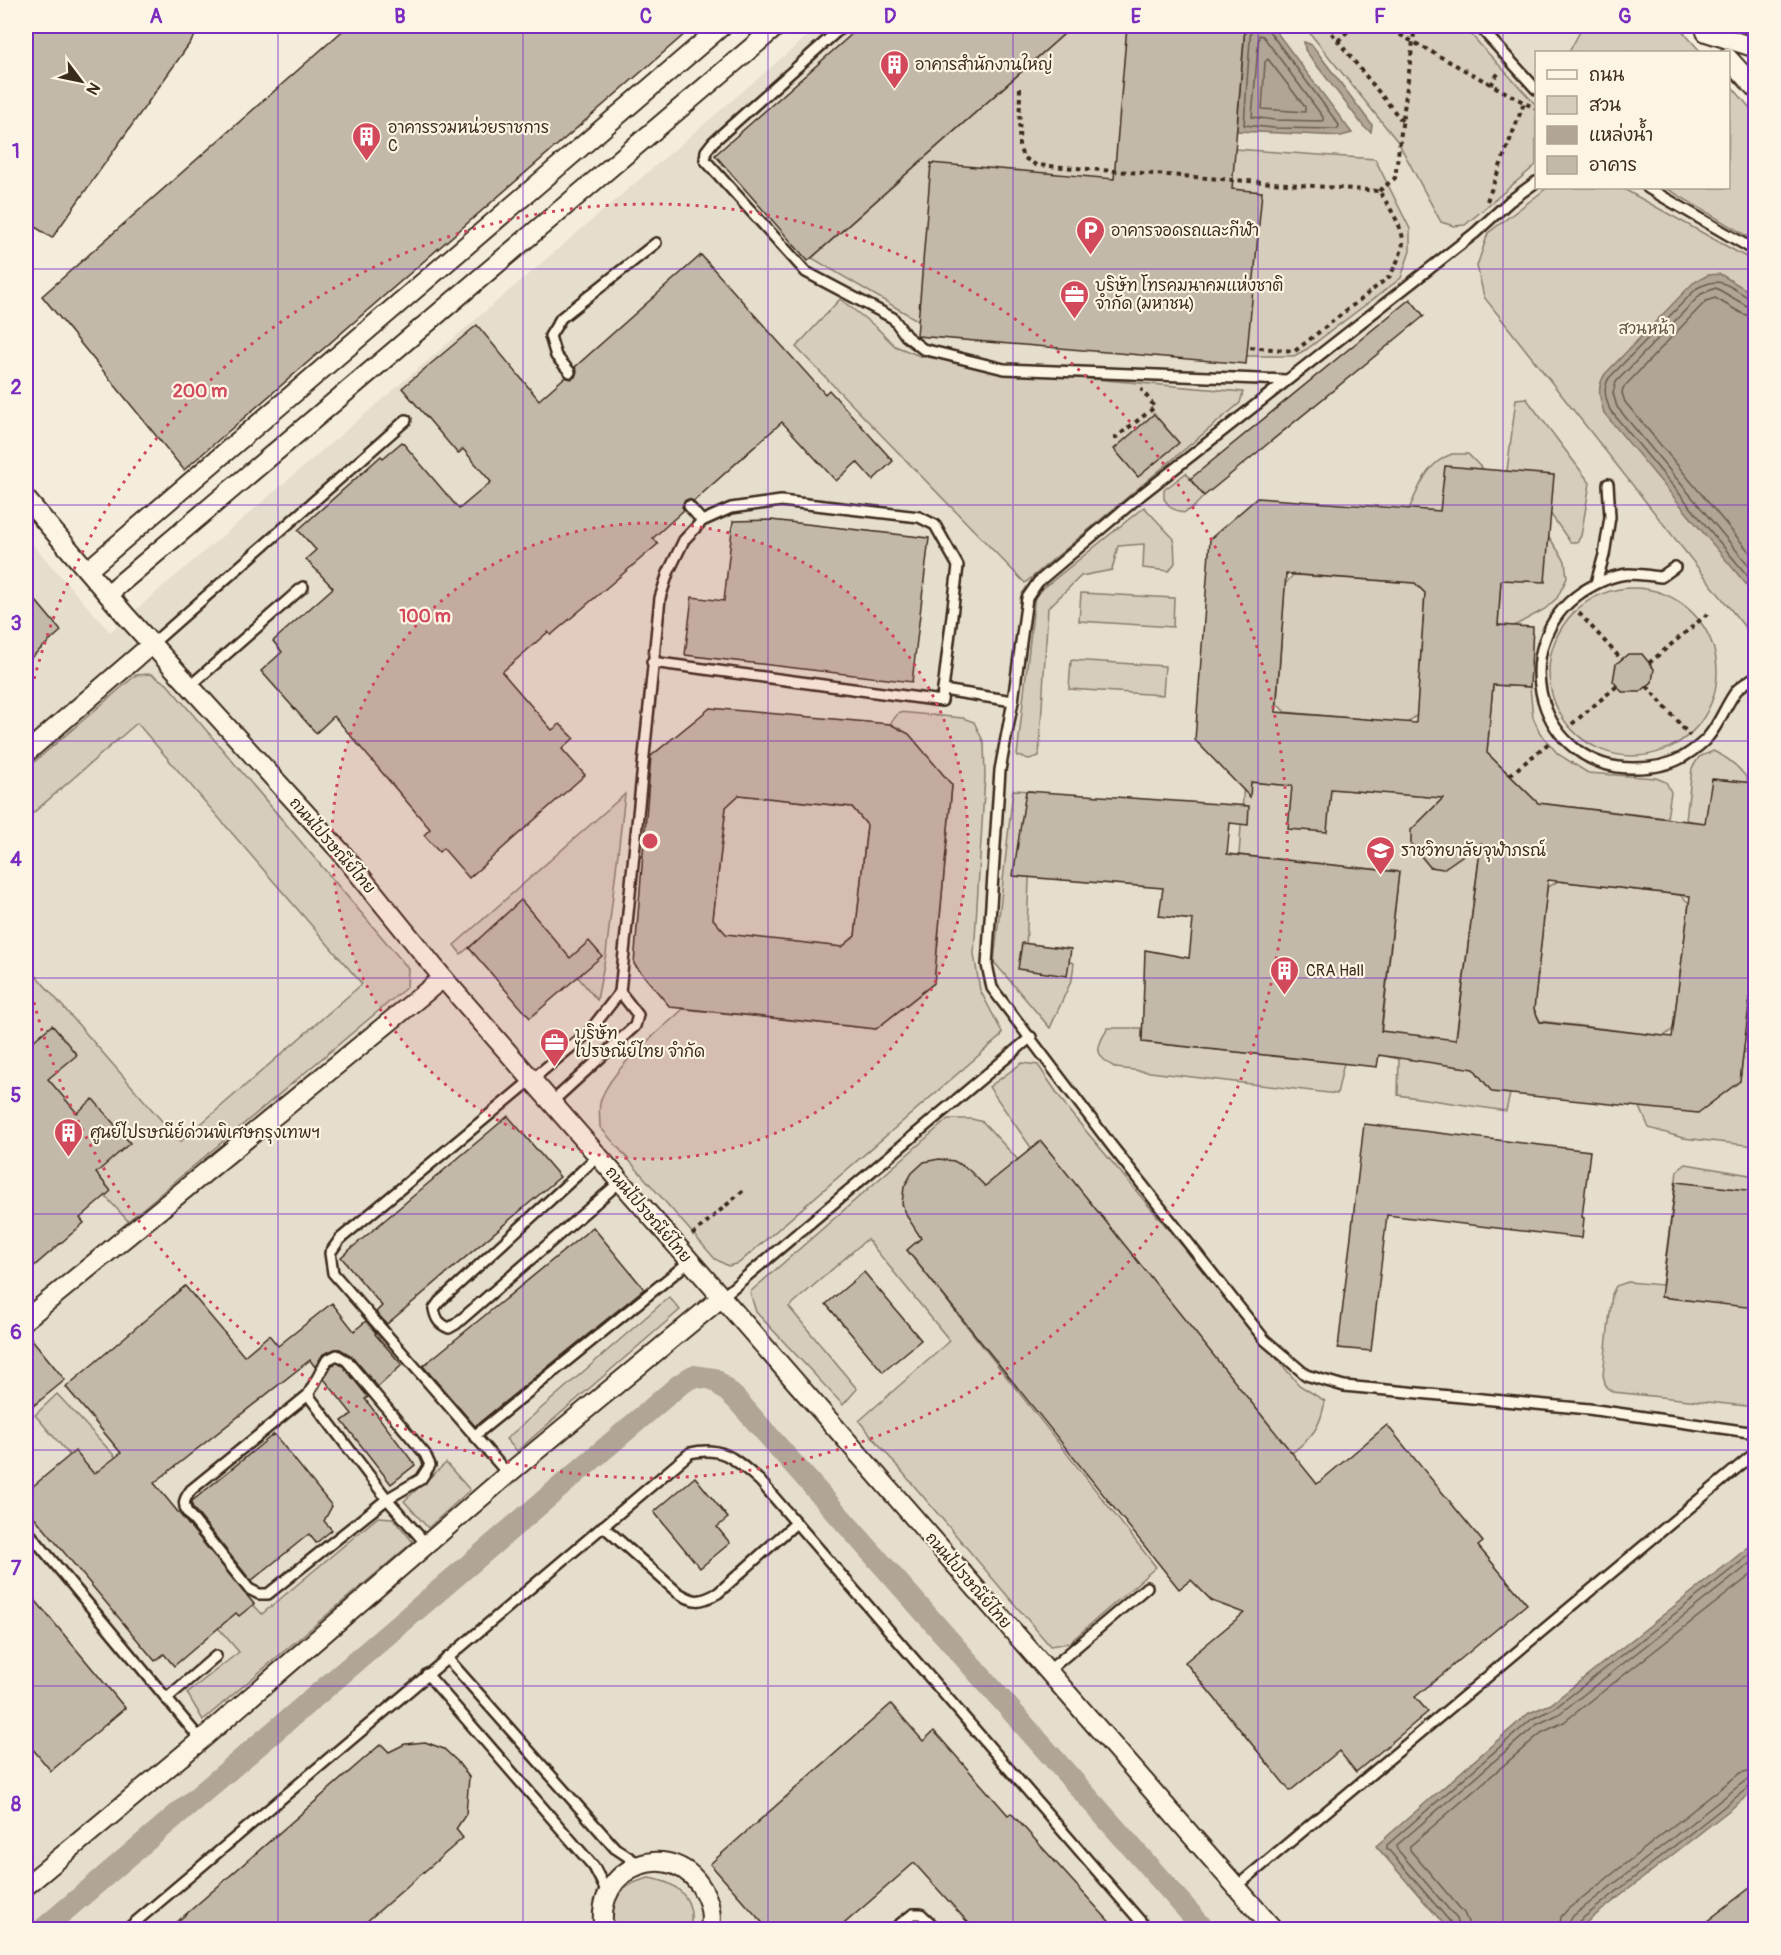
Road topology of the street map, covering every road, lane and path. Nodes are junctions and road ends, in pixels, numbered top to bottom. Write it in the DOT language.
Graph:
graph roads {
  1 [pos="722,26"];
  2 [pos="777,26"];
  3 [pos="843,26"];
  4 [pos="1326,26"];
  5 [pos="1353,26"];
  6 [pos="1384,26"];
  7 [pos="1415,26"];
  8 [pos="1479,26"];
  9 [pos="1704,29"];
  10 [pos="1338,41"];
  11 [pos="1413,42"];
  12 [pos="1755,48"];
  13 [pos="1723,51"];
  14 [pos="1730,60"];
  15 [pos="1020,88"];
  16 [pos="1535,88"];
  17 [pos="1755,89"];
  18 [pos="1524,103"];
  19 [pos="1535,108"];
  20 [pos="1402,121"];
  21 [pos="1535,183"];
  22 [pos="1650,189"];
  23 [pos="1379,191"];
  24 [pos="1475,233"];
  25 [pos="656,243"];
  26 [pos="1755,251"];
  27 [pos="1248,347"];
  28 [pos="570,372"];
  29 [pos="1129,374"];
  30 [pos="1286,380"];
  31 [pos="406,420"];
  32 [pos="1114,439"];
  33 [pos="1608,484"];
  34 [pos="26,498"];
  35 [pos="689,506"];
  36 [pos="702,521"];
  37 [pos="145,522"];
  38 [pos="166,544"];
  39 [pos="1675,567"];
  40 [pos="88,570"];
  41 [pos="1596,582"];
  42 [pos="303,587"];
  43 [pos="108,594"];
  44 [pos="1568,601"];
  45 [pos="1712,611"];
  46 [pos="152,644"];
  47 [pos="1621,659"];
  48 [pos="652,662"];
  49 [pos="1650,663"];
  50 [pos="1755,676"];
  51 [pos="190,686"];
  52 [pos="1647,686"];
  53 [pos="943,690"];
  54 [pos="1013,701"];
  55 [pos="1698,745"];
  56 [pos="26,753"];
  57 [pos="443,978"];
  58 [pos="620,992"];
  59 [pos="1031,1037"];
  60 [pos="532,1080"];
  61 [pos="552,1102"];
  62 [pos="598,1156"];
  63 [pos="621,1181"];
  64 [pos="746,1188"];
  65 [pos="678,1247"];
  66 [pos="690,1261"];
  67 [pos="722,1297"];
  68 [pos="26,1319"];
  69 [pos="308,1395"];
  70 [pos="1755,1433"];
  71 [pos="474,1436"];
  72 [pos="1755,1452"];
  73 [pos="508,1474"];
  74 [pos="387,1499"];
  75 [pos="796,1523"];
  76 [pos="603,1526"];
  77 [pos="26,1529"];
  78 [pos="428,1545"];
  79 [pos="1147,1587"];
  80 [pos="216,1656"];
  81 [pos="447,1658"];
  82 [pos="1048,1671"];
  83 [pos="427,1674"];
  84 [pos="166,1698"];
  85 [pos="201,1740"];
  86 [pos="639,1864"];
  87 [pos="26,1886"];
  88 [pos="1236,1887"];
  89 [pos="607,1892"];
  90 [pos="126,1929"];
  91 [pos="604,1929"];
  92 [pos="709,1929"];
  93 [pos="892,1929"];
  94 [pos="938,1929"];
  95 [pos="1148,1929"];
  96 [pos="1274,1929"];
  1 -- 37 [label="street"];
  2 -- 38 [label="street"];
  3 -- 29 [label="lane"];
  4 -- 10 [label="path"];
  5 -- 10 [label="path"];
  6 -- 11 [label="path"];
  7 -- 11 [label="path"];
  8 -- 16 [label="lane"];
  9 -- 12 [label="street"];
  9 -- 13 [label="street"];
  10 -- 20 [label="path"];
  11 -- 18 [label="path"];
  11 -- 20 [label="path"];
  14 -- 17 [label="street"];
  15 -- 23 [label="path"];
  18 -- 19 [label="path"];
  18 -- 24 [label="path"];
  20 -- 23 [label="path"];
  21 -- 24 [label="lane"];
  22 -- 26 [label="lane"];
  23 -- 27 [label="path"];
  24 -- 30 [label="lane"];
  25 -- 28 [label="lane"];
  29 -- 30 [label="lane"];
  29 -- 32 [label="path"];
  30 -- 54 [label="lane"];
  31 -- 46 [label="lane"];
  33 -- 41 [label="lane"];
  34 -- 40 [label="street, ถนนไปรษณีย์ไทย"];
  35 -- 36 [label="lane"];
  36 -- 48 [label="lane"];
  36 -- 53 [label="lane"];
  37 -- 38 [label="street"];
  37 -- 40 [label="street"];
  38 -- 43 [label="street"];
  39 -- 41 [label="lane"];
  40 -- 43 [label="street, ถนนไปรษณีย์ไทย"];
  41 -- 44 [label="lane"];
  42 -- 51 [label="lane"];
  43 -- 46 [label="street, ถนนไปรษณีย์ไทย"];
  44 -- 47 [label="path"];
  44 -- 55 [label="lane"];
  45 -- 49 [label="path"];
  46 -- 51 [label="street, ถนนไปรษณีย์ไทย"];
  46 -- 56 [label="street"];
  48 -- 53 [label="lane"];
  48 -- 58 [label="lane"];
  50 -- 55 [label="lane"];
  51 -- 57 [label="street, ถนนไปรษณีย์ไทย"];
  52 -- 55 [label="path"];
  53 -- 54 [label="lane"];
  54 -- 59 [label="lane"];
  57 -- 60 [label="street, ถนนไปรษณีย์ไทย"];
  57 -- 68 [label="street"];
  58 -- 60 [label="lane"];
  58 -- 61 [label="lane"];
  59 -- 67 [label="lane"];
  59 -- 70 [label="lane"];
  60 -- 61 [label="street, ถนนไปรษณีย์ไทย"];
  60 -- 71 [label="lane"];
  61 -- 62 [label="street, ถนนไปรษณีย์ไทย"];
  62 -- 63 [label="street, ถนนไปรษณีย์ไทย"];
  62 -- 63 [label="lane"];
  63 -- 65 [label="street, ถนนไปรษณีย์ไทย"];
  64 -- 65 [label="path"];
  65 -- 66 [label="street, ถนนไปรษณีย์ไทย"];
  66 -- 67 [label="street, ถนนไปรษณีย์ไทย"];
  66 -- 71 [label="lane"];
  67 -- 73 [label="street"];
  67 -- 82 [label="street, ถนนไปรษณีย์ไทย"];
  69 -- 74 [label="lane"];
  69 -- 74 [label="lane"];
  69 -- 74 [label="lane"];
  71 -- 73 [label="lane"];
  72 -- 88 [label="lane"];
  73 -- 78 [label="street"];
  74 -- 78 [label="lane"];
  75 -- 76 [label="lane"];
  75 -- 76 [label="lane"];
  75 -- 95 [label="lane"];
  76 -- 81 [label="lane"];
  77 -- 84 [label="lane"];
  78 -- 85 [label="street"];
  79 -- 82 [label="lane"];
  80 -- 84 [label="lane"];
  81 -- 83 [label="lane"];
  81 -- 86 [label="lane"];
  82 -- 88 [label="street, ถนนไปรษณีย์ไทย"];
  83 -- 89 [label="lane"];
  83 -- 90 [label="lane"];
  84 -- 85 [label="lane"];
  85 -- 87 [label="street"];
  86 -- 89 [label="street"];
  86 -- 92 [label="street"];
  88 -- 96 [label="street, ถนนไปรษณีย์ไทย"];
  89 -- 91 [label="street"];
  93 -- 94 [label="lane"];
}
